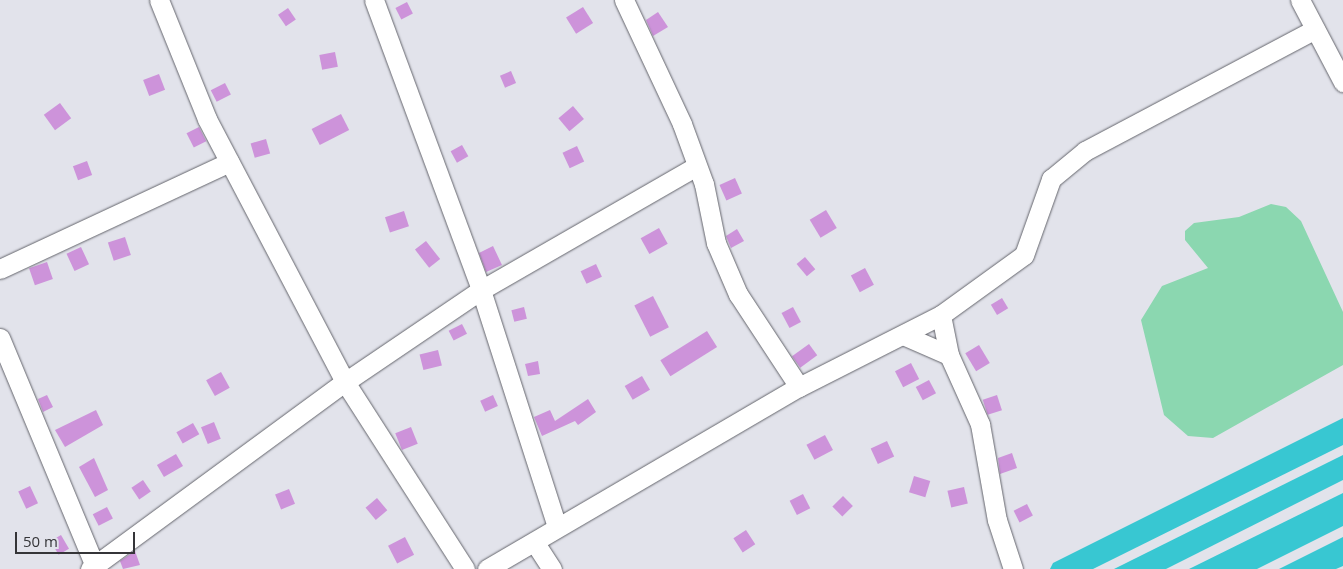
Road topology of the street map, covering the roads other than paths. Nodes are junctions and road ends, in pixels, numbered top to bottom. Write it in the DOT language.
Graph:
graph roads {
  1 [pos="159,0"];
  2 [pos="374,0"];
  3 [pos="624,0"];
  4 [pos="1300,0"];
  5 [pos="1315,29"];
  6 [pos="1343,82"];
  7 [pos="229,162"];
  8 [pos="695,167"];
  9 [pos="0,269"];
  10 [pos="481,290"];
  11 [pos="941,315"];
  12 [pos="903,335"];
  13 [pos="0,338"];
  14 [pos="949,355"];
  15 [pos="345,382"];
  16 [pos="799,387"];
  17 [pos="557,527"];
  18 [pos="535,543"];
  19 [pos="93,567"];
  20 [pos="464,569"];
  21 [pos="487,569"];
  22 [pos="552,569"];
  23 [pos="1013,569"];
  1 -- 7 [label="street"];
  2 -- 10 [label="street"];
  3 -- 8 [label="street"];
  4 -- 5 [label="street"];
  5 -- 6 [label="street"];
  5 -- 11 [label="street"];
  7 -- 9 [label="street"];
  7 -- 15 [label="street"];
  8 -- 10 [label="street"];
  8 -- 16 [label="street"];
  10 -- 15 [label="street"];
  10 -- 17 [label="street"];
  11 -- 12 [label="street"];
  11 -- 14 [label="street"];
  12 -- 14 [label="street"];
  12 -- 16 [label="street"];
  13 -- 19 [label="street"];
  14 -- 23 [label="street"];
  15 -- 19 [label="street"];
  15 -- 20 [label="street"];
  16 -- 17 [label="street"];
  17 -- 18 [label="street"];
  18 -- 21 [label="street"];
  18 -- 22 [label="street"];
}
